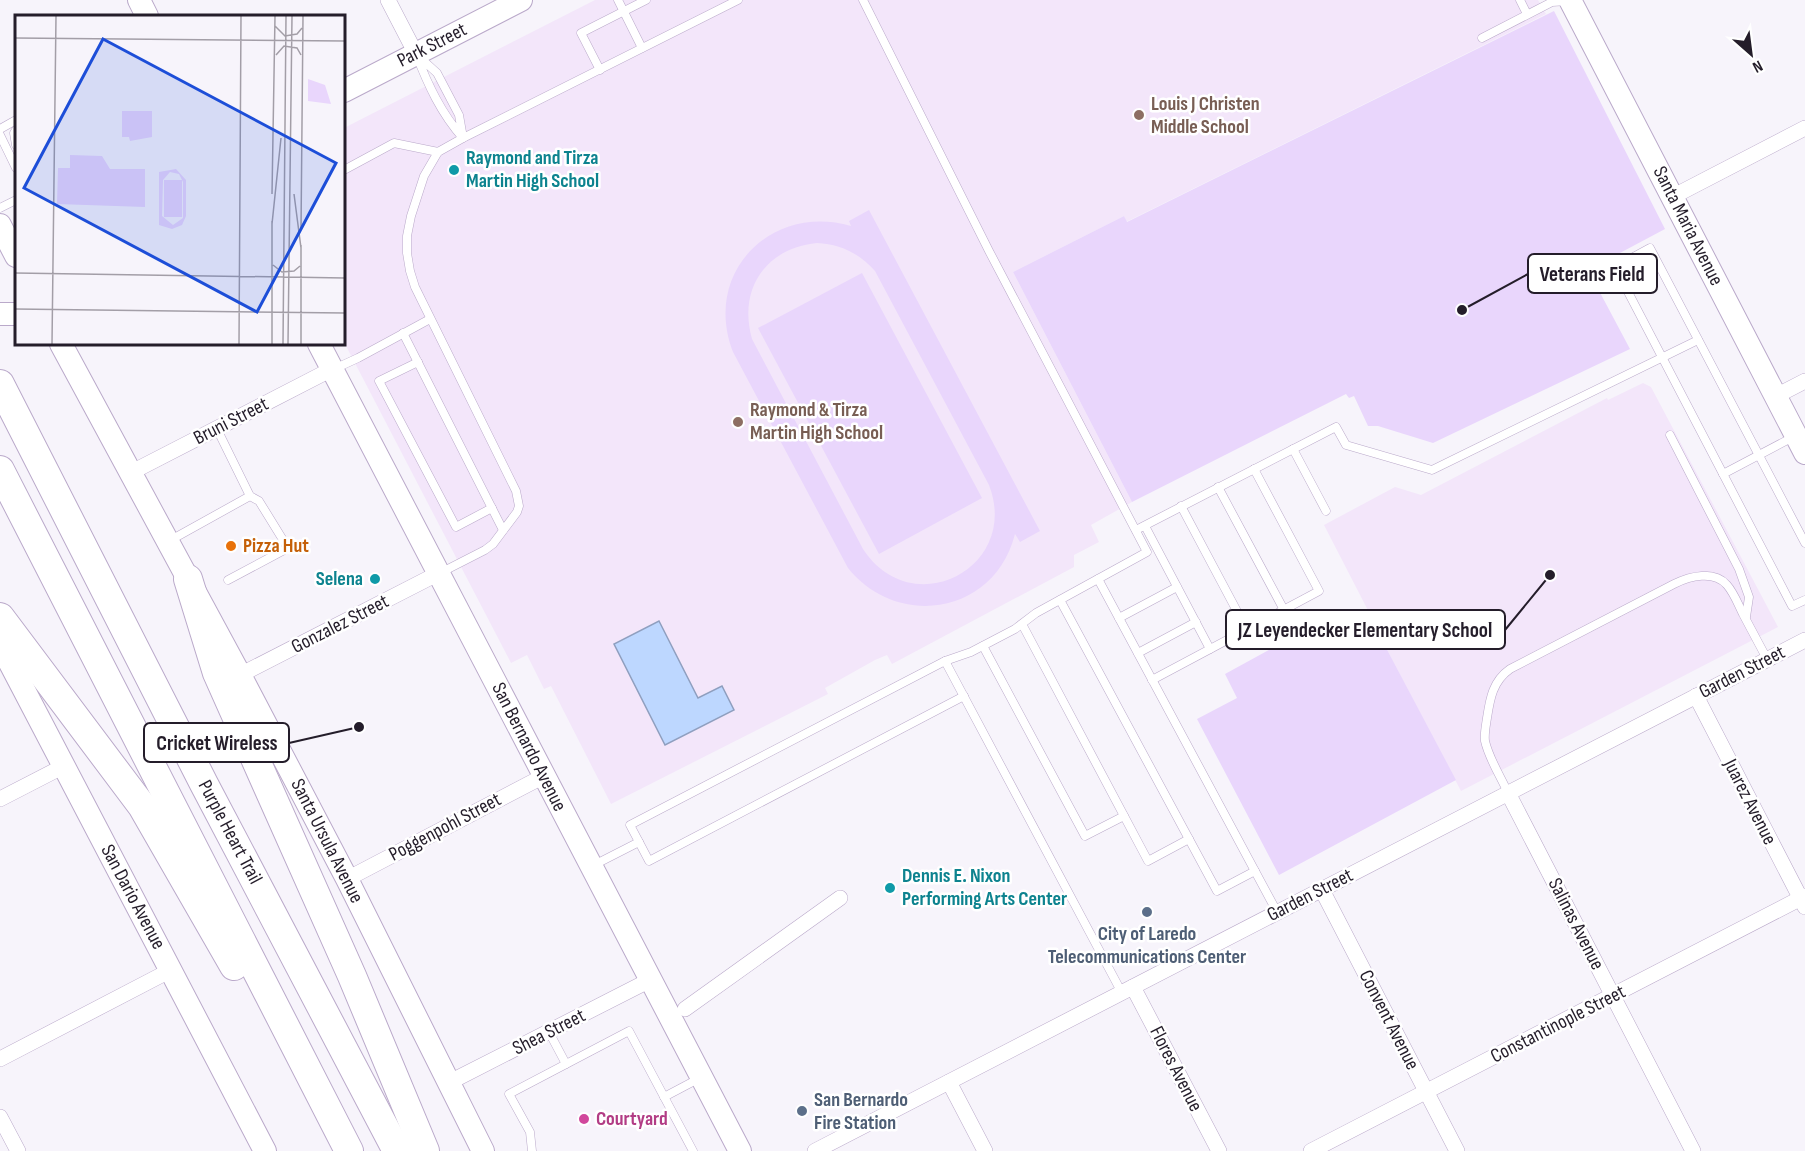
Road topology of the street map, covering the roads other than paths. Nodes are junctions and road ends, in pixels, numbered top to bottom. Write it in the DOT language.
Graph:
graph roads {
  1 [pos="139,0"];
  2 [pos="388,0"];
  3 [pos="521,0"];
  4 [pos="618,0"];
  5 [pos="646,0"];
  6 [pos="738,0"];
  7 [pos="863,0"];
  8 [pos="1520,0"];
  9 [pos="1571,0"];
  10 [pos="623,11"];
  11 [pos="1527,14"];
  12 [pos="146,15"];
  13 [pos="1482,38"];
  14 [pos="642,48"];
  15 [pos="416,54"];
  16 [pos="600,70"];
  17 [pos="345,90"];
  18 [pos="15,121"];
  19 [pos="1805,128"];
  20 [pos="0,129"];
  21 [pos="0,135"];
  22 [pos="463,138"];
  23 [pos="438,152"];
  24 [pos="15,166"];
  25 [pos="345,169"];
  26 [pos="1672,197"];
  27 [pos="15,200"];
  28 [pos="0,208"];
  29 [pos="0,225"];
  30 [pos="15,256"];
  31 [pos="15,259"];
  32 [pos="0,268"];
  33 [pos="430,319"];
  34 [pos="403,333"];
  35 [pos="1698,340"];
  36 [pos="62,345"];
  37 [pos="320,345"];
  38 [pos="1663,358"];
  39 [pos="418,362"];
  40 [pos="332,369"];
  41 [pos="1805,381"];
  42 [pos="0,384"];
  43 [pos="1776,396"];
  44 [pos="217,429"];
  45 [pos="1670,435"];
  46 [pos="1801,444"];
  47 [pos="1293,449"];
  48 [pos="1759,455"];
  49 [pos="1254,469"];
  50 [pos="0,470"];
  51 [pos="130,473"];
  52 [pos="1723,474"];
  53 [pos="1218,488"];
  54 [pos="250,496"];
  55 [pos="1181,506"];
  56 [pos="492,508"];
  57 [pos="1326,511"];
  58 [pos="1145,526"];
  59 [pos="503,530"];
  60 [pos="1136,530"];
  61 [pos="168,542"];
  62 [pos="1805,543"];
  63 [pos="439,573"];
  64 [pos="188,579"];
  65 [pos="1098,579"];
  66 [pos="228,580"];
  67 [pos="1177,586"];
  68 [pos="1060,600"];
  69 [pos="1805,600"];
  70 [pos="1284,610"];
  71 [pos="0,617"];
  72 [pos="1119,618"];
  73 [pos="1746,618"];
  74 [pos="1196,622"];
  75 [pos="1022,624"];
  76 [pos="1247,630"];
  77 [pos="1805,640"];
  78 [pos="0,644"];
  79 [pos="983,646"];
  80 [pos="1210,649"];
  81 [pos="1138,653"];
  82 [pos="1767,659"];
  83 [pos="945,661"];
  84 [pos="240,675"];
  85 [pos="1152,680"];
  86 [pos="964,696"];
  87 [pos="1696,696"];
  88 [pos="64,766"];
  89 [pos="544,776"];
  90 [pos="1508,793"];
  91 [pos="0,799"];
  92 [pos="1124,816"];
  93 [pos="1189,839"];
  94 [pos="639,842"];
  95 [pos="591,867"];
  96 [pos="1255,872"];
  97 [pos="347,879"];
  98 [pos="1322,890"];
  99 [pos="840,898"];
  100 [pos="1804,900"];
  101 [pos="1277,912"];
  102 [pos="171,970"];
  103 [pos="650,980"];
  104 [pos="1128,990"];
  105 [pos="1613,995"];
  106 [pos="685,1009"];
  107 [pos="549,1032"];
  108 [pos="0,1059"];
  109 [pos="566,1064"];
  110 [pos="701,1077"];
  111 [pos="949,1082"];
  112 [pos="448,1083"];
  113 [pos="1426,1091"];
  114 [pos="664,1097"];
  115 [pos="0,1117"];
  116 [pos="18,1151"];
  117 [pos="265,1151"];
  118 [pos="348,1151"];
  119 [pos="397,1151"];
  120 [pos="425,1151"];
  121 [pos="483,1151"];
  122 [pos="532,1151"];
  123 [pos="693,1151"];
  124 [pos="740,1151"];
  125 [pos="815,1151"];
  126 [pos="985,1151"];
  127 [pos="1219,1151"];
  128 [pos="1311,1151"];
  129 [pos="1457,1151"];
  130 [pos="1694,1151"];
  1 -- 12 [label="main road"];
  2 -- 15 [label="street"];
  3 -- 15 [label="main road, Park Street"];
  4 -- 10 [label="lane"];
  5 -- 10 [label="lane"];
  6 -- 14 [label="lane"];
  7 -- 60 [label="lane"];
  8 -- 11 [label="lane"];
  9 -- 11 [label="lane"];
  9 -- 26 [label="main road, Santa Maria Avenue"];
  10 -- 14 [label="lane"];
  10 -- 16 [label="lane"];
  11 -- 13 [label="lane"];
  14 -- 16 [label="lane"];
  15 -- 17 [label="main road, Park Street"];
  15 -- 22 [label="lane"];
  15 -- 22 [label="lane"];
  16 -- 22 [label="lane"];
  18 -- 20 [label="lane"];
  19 -- 26 [label="street"];
  21 -- 24 [label="lane"];
  22 -- 23 [label="lane"];
  23 -- 25 [label="lane"];
  23 -- 33 [label="lane"];
  26 -- 43 [label="main road, Santa Maria Avenue"];
  27 -- 28 [label="lane"];
  29 -- 30 [label="main road"];
  31 -- 32 [label="main road"];
  33 -- 34 [label="lane"];
  33 -- 59 [label="lane"];
  34 -- 39 [label="lane"];
  34 -- 40 [label="lane"];
  35 -- 38 [label="lane"];
  35 -- 38 [label="lane"];
  35 -- 48 [label="lane"];
  36 -- 51 [label="main road, Santa Ursula Avenue"];
  37 -- 40 [label="main road, San Bernardo Avenue"];
  38 -- 47 [label="lane"];
  38 -- 52 [label="lane"];
  39 -- 56 [label="lane"];
  39 -- 56 [label="lane"];
  40 -- 44 [label="street, Bruni Street"];
  40 -- 63 [label="main road, San Bernardo Avenue"];
  41 -- 43 [label="street"];
  42 -- 119 [label="highway, Purple Heart Trail"];
  43 -- 46 [label="main road, Santa Maria Avenue"];
  44 -- 51 [label="street, Bruni Street"];
  44 -- 54 [label="lane"];
  45 -- 73 [label="lane"];
  46 -- 48 [label="lane"];
  47 -- 49 [label="lane"];
  47 -- 57 [label="lane"];
  48 -- 52 [label="lane"];
  48 -- 62 [label="lane"];
  49 -- 53 [label="lane"];
  49 -- 70 [label="lane"];
  50 -- 118 [label="highway, Purple Heart Trail"];
  51 -- 61 [label="main road, Santa Ursula Avenue"];
  52 -- 69 [label="lane"];
  53 -- 55 [label="lane"];
  53 -- 70 [label="lane"];
  54 -- 61 [label="lane"];
  54 -- 66 [label="lane"];
  55 -- 58 [label="lane"];
  55 -- 76 [label="lane"];
  56 -- 59 [label="lane"];
  58 -- 60 [label="lane"];
  58 -- 67 [label="lane"];
  59 -- 63 [label="lane"];
  60 -- 65 [label="lane"];
  61 -- 64 [label="main road, Santa Ursula Avenue"];
  63 -- 84 [label="street, Gonzalez Street"];
  63 -- 89 [label="main road, San Bernardo Avenue"];
  64 -- 84 [label="main road, Santa Ursula Avenue"];
  64 -- 120 [label="highway"];
  65 -- 68 [label="lane"];
  65 -- 72 [label="lane"];
  67 -- 72 [label="lane"];
  67 -- 74 [label="lane"];
  68 -- 75 [label="lane"];
  68 -- 93 [label="lane"];
  70 -- 76 [label="lane"];
  71 -- 118 [label="highway"];
  72 -- 81 [label="lane"];
  73 -- 82 [label="lane"];
  73 -- 90 [label="lane"];
  74 -- 80 [label="lane"];
  74 -- 81 [label="lane"];
  75 -- 79 [label="lane"];
  75 -- 92 [label="lane"];
  76 -- 80 [label="lane"];
  77 -- 82 [label="street, Garden Street"];
  78 -- 88 [label="main road, San Dario Avenue"];
  79 -- 83 [label="lane"];
  79 -- 92 [label="lane"];
  80 -- 85 [label="lane"];
  81 -- 85 [label="lane"];
  82 -- 87 [label="street, Garden Street"];
  83 -- 86 [label="lane"];
  83 -- 94 [label="lane"];
  84 -- 97 [label="main road, Santa Ursula Avenue"];
  85 -- 96 [label="lane"];
  86 -- 94 [label="lane"];
  86 -- 104 [label="lane"];
  87 -- 90 [label="street, Garden Street"];
  87 -- 100 [label="street, Juarez Avenue"];
  88 -- 91 [label="street"];
  88 -- 102 [label="main road, San Dario Avenue"];
  89 -- 95 [label="main road, San Bernardo Avenue"];
  89 -- 97 [label="street, Poggenpohl Street"];
  90 -- 98 [label="street, Garden Street"];
  90 -- 105 [label="street, Salinas Avenue"];
  92 -- 93 [label="lane"];
  93 -- 96 [label="lane"];
  94 -- 95 [label="lane"];
  95 -- 103 [label="main road, San Bernardo Avenue"];
  96 -- 101 [label="lane"];
  97 -- 112 [label="main road, Santa Ursula Avenue"];
  98 -- 101 [label="street, Garden Street"];
  98 -- 113 [label="street, Convent Avenue"];
  99 -- 106 [label="street"];
  100 -- 105 [label="street, Constantinople Street"];
  101 -- 104 [label="street, Garden Street"];
  102 -- 108 [label="street"];
  102 -- 117 [label="main road, San Dario Avenue"];
  103 -- 107 [label="street, Shea Street"];
  103 -- 110 [label="main road, San Bernardo Avenue"];
  104 -- 111 [label="street, Garden Street"];
  104 -- 127 [label="street, Flores Avenue"];
  105 -- 113 [label="street, Constantinople Street"];
  105 -- 130 [label="street, Salinas Avenue"];
  107 -- 109 [label="lane"];
  107 -- 112 [label="street, Shea Street"];
  109 -- 114 [label="lane"];
  109 -- 122 [label="lane"];
  110 -- 114 [label="lane"];
  110 -- 124 [label="main road, San Bernardo Avenue"];
  111 -- 125 [label="street, Garden Street"];
  111 -- 126 [label="street"];
  112 -- 121 [label="main road, Santa Ursula Avenue"];
  113 -- 128 [label="street, Constantinople Street"];
  113 -- 129 [label="street, Convent Avenue"];
  114 -- 123 [label="lane"];
  115 -- 116 [label="street"];
}
